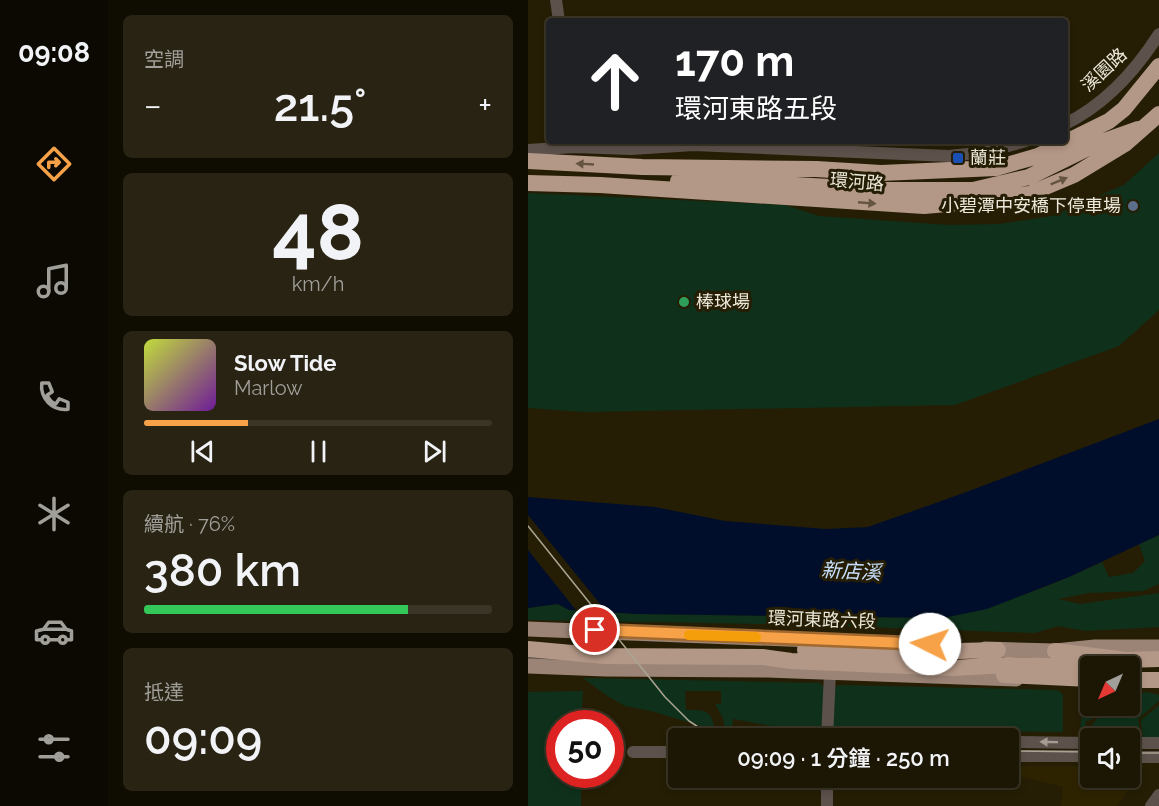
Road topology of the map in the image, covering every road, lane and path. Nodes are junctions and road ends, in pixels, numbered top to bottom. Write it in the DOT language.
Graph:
graph roads {
  1 [pos="556,0"];
  2 [pos="559,18"];
  3 [pos="1159,34"];
  4 [pos="1159,66"];
  5 [pos="1159,114"];
  6 [pos="1159,120"];
  7 [pos="1068,122"];
  8 [pos="1159,128"];
  9 [pos="1068,141"];
  10 [pos="574,144"];
  11 [pos="1015,144"];
  12 [pos="1062,144"];
  13 [pos="528,150"];
  14 [pos="528,161"];
  15 [pos="642,166"];
  16 [pos="528,183"];
  17 [pos="816,183"];
  18 [pos="600,185"];
  19 [pos="528,629"];
  20 [pos="528,636"];
  21 [pos="528,642"];
  22 [pos="1159,647"];
  23 [pos="528,650"];
  24 [pos="998,650"];
  25 [pos="1055,651"];
  26 [pos="528,658"];
  27 [pos="1159,659"];
  28 [pos="791,661"];
  29 [pos="528,666"];
  30 [pos="1080,667"];
  31 [pos="1159,667"];
  32 [pos="953,668"];
  33 [pos="1140,668"];
  34 [pos="717,669"];
  35 [pos="767,670"];
  36 [pos="830,673"];
  37 [pos="1080,680"];
  38 [pos="1159,680"];
  39 [pos="1080,681"];
  40 [pos="1140,681"];
  41 [pos="1140,683"];
  42 [pos="1159,684"];
  43 [pos="827,728"];
  44 [pos="1019,742"];
  45 [pos="1080,743"];
  46 [pos="1140,743"];
  47 [pos="1159,743"];
  48 [pos="633,752"];
  49 [pos="668,752"];
  50 [pos="1019,756"];
  51 [pos="1080,756"];
  52 [pos="1140,757"];
  53 [pos="1159,757"];
  54 [pos="827,788"];
  55 [pos="1159,795"];
  56 [pos="827,806"];
  57 [pos="1151,806"];
  1 -- 2 [label="street"];
  3 -- 7 [label="street, 溪園路"];
  4 -- 9 [label="highway, 環河路"];
  18 -- 5 [label="highway, 環河路, one-way"];
  6 -- 17 [label="highway"];
  8 -- 17 [label="highway"];
  10 -- 11 [label="street"];
  10 -- 13 [label="street"];
  12 -- 15 [label="highway, 環河路"];
  15 -- 14 [label="highway, 環河路, one-way"];
  15 -- 17 [label="highway"];
  16 -- 18 [label="highway, 環河路"];
  17 -- 18 [label="highway"];
  19 -- 24 [label="main road, 環河東路六段"];
  20 -- 24 [label="street"];
  21 -- 24 [label="highway"];
  22 -- 25 [label="main road, 環河東路六段"];
  23 -- 28 [label="highway"];
  24 -- 25 [label="main road, 環河東路六段"];
  25 -- 27 [label="highway"];
  26 -- 34 [label="street"];
  28 -- 32 [label="highway"];
  28 -- 35 [label="highway"];
  29 -- 34 [label="main road"];
  30 -- 32 [label="highway"];
  31 -- 33 [label="highway"];
  32 -- 37 [label="highway"];
  34 -- 35 [label="main road"];
  35 -- 36 [label="main road"];
  36 -- 39 [label="main road"];
  36 -- 43 [label="street"];
  38 -- 40 [label="highway"];
  41 -- 42 [label="main road"];
  45 -- 44 [label="street, one-way"];
  46 -- 47 [label="street"];
  48 -- 49 [label="street"];
  50 -- 51 [label="street"];
  52 -- 53 [label="street"];
  54 -- 56 [label="street"];
  55 -- 57 [label="street"];
}
